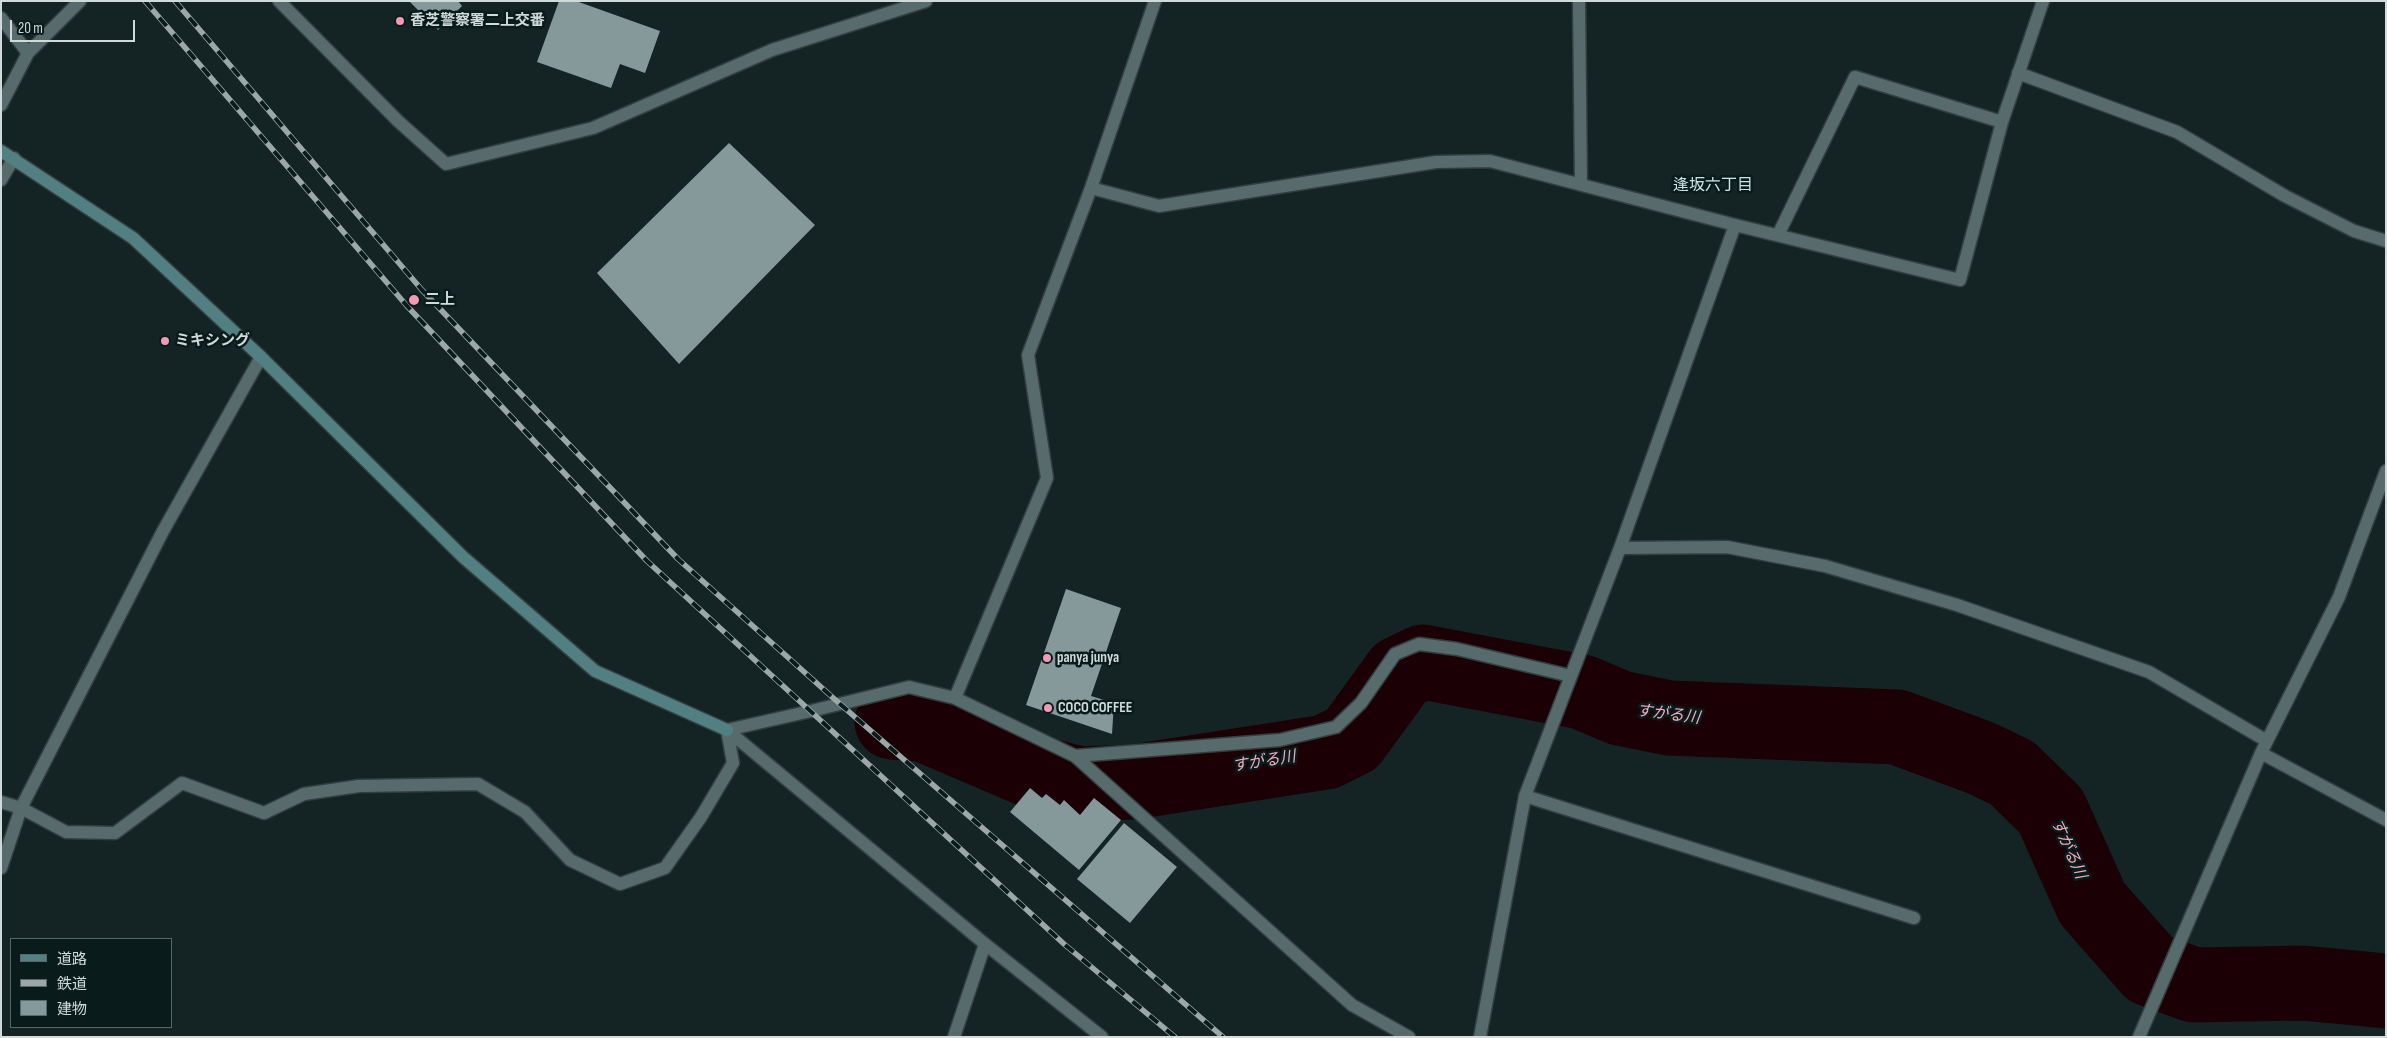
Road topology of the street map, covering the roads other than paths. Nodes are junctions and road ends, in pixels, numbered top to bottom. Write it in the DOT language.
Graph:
graph roads {
  1 [pos="80,1"];
  2 [pos="279,1"];
  3 [pos="926,1"];
  4 [pos="1155,1"];
  5 [pos="1579,1"];
  6 [pos="2043,1"];
  7 [pos="1,18"];
  8 [pos="28,53"];
  9 [pos="2018,73"];
  10 [pos="1,105"];
  11 [pos="2002,122"];
  12 [pos="1,151"];
  13 [pos="14,158"];
  14 [pos="1,180"];
  15 [pos="1581,184"];
  16 [pos="1091,188"];
  17 [pos="1735,225"];
  18 [pos="1778,236"];
  19 [pos="2386,241"];
  20 [pos="261,357"];
  21 [pos="2386,471"];
  22 [pos="1620,548"];
  23 [pos="1570,679"];
  24 [pos="955,698"];
  25 [pos="727,730"];
  26 [pos="2264,747"];
  27 [pos="1075,756"];
  28 [pos="1525,796"];
  29 [pos="1,802"];
  30 [pos="21,808"];
  31 [pos="2386,820"];
  32 [pos="1,868"];
  33 [pos="1914,918"];
  34 [pos="985,944"];
  35 [pos="954,1037"];
  36 [pos="1102,1037"];
  37 [pos="1409,1037"];
  38 [pos="1480,1037"];
  39 [pos="2140,1037"];
  1 -- 8 [label="street"];
  2 -- 3 [label="street"];
  4 -- 16 [label="street"];
  5 -- 15 [label="street"];
  6 -- 9 [label="street"];
  7 -- 8 [label="street"];
  8 -- 10 [label="street"];
  9 -- 11 [label="street"];
  9 -- 19 [label="street"];
  11 -- 18 [label="street"];
  11 -- 18 [label="street"];
  12 -- 13 [label="street"];
  13 -- 14 [label="street"];
  13 -- 20 [label="street"];
  15 -- 16 [label="street"];
  15 -- 17 [label="street"];
  16 -- 24 [label="street"];
  17 -- 18 [label="street"];
  17 -- 22 [label="street"];
  20 -- 25 [label="street"];
  20 -- 30 [label="street"];
  21 -- 26 [label="street"];
  22 -- 23 [label="street"];
  22 -- 26 [label="street"];
  23 -- 27 [label="street"];
  23 -- 28 [label="street"];
  24 -- 25 [label="street"];
  24 -- 27 [label="street"];
  25 -- 30 [label="street"];
  25 -- 34 [label="street"];
  26 -- 31 [label="street"];
  26 -- 39 [label="street"];
  27 -- 37 [label="street"];
  28 -- 33 [label="street"];
  28 -- 38 [label="street"];
  29 -- 30 [label="street"];
  30 -- 32 [label="street"];
  34 -- 35 [label="street"];
  34 -- 36 [label="street"];
}
